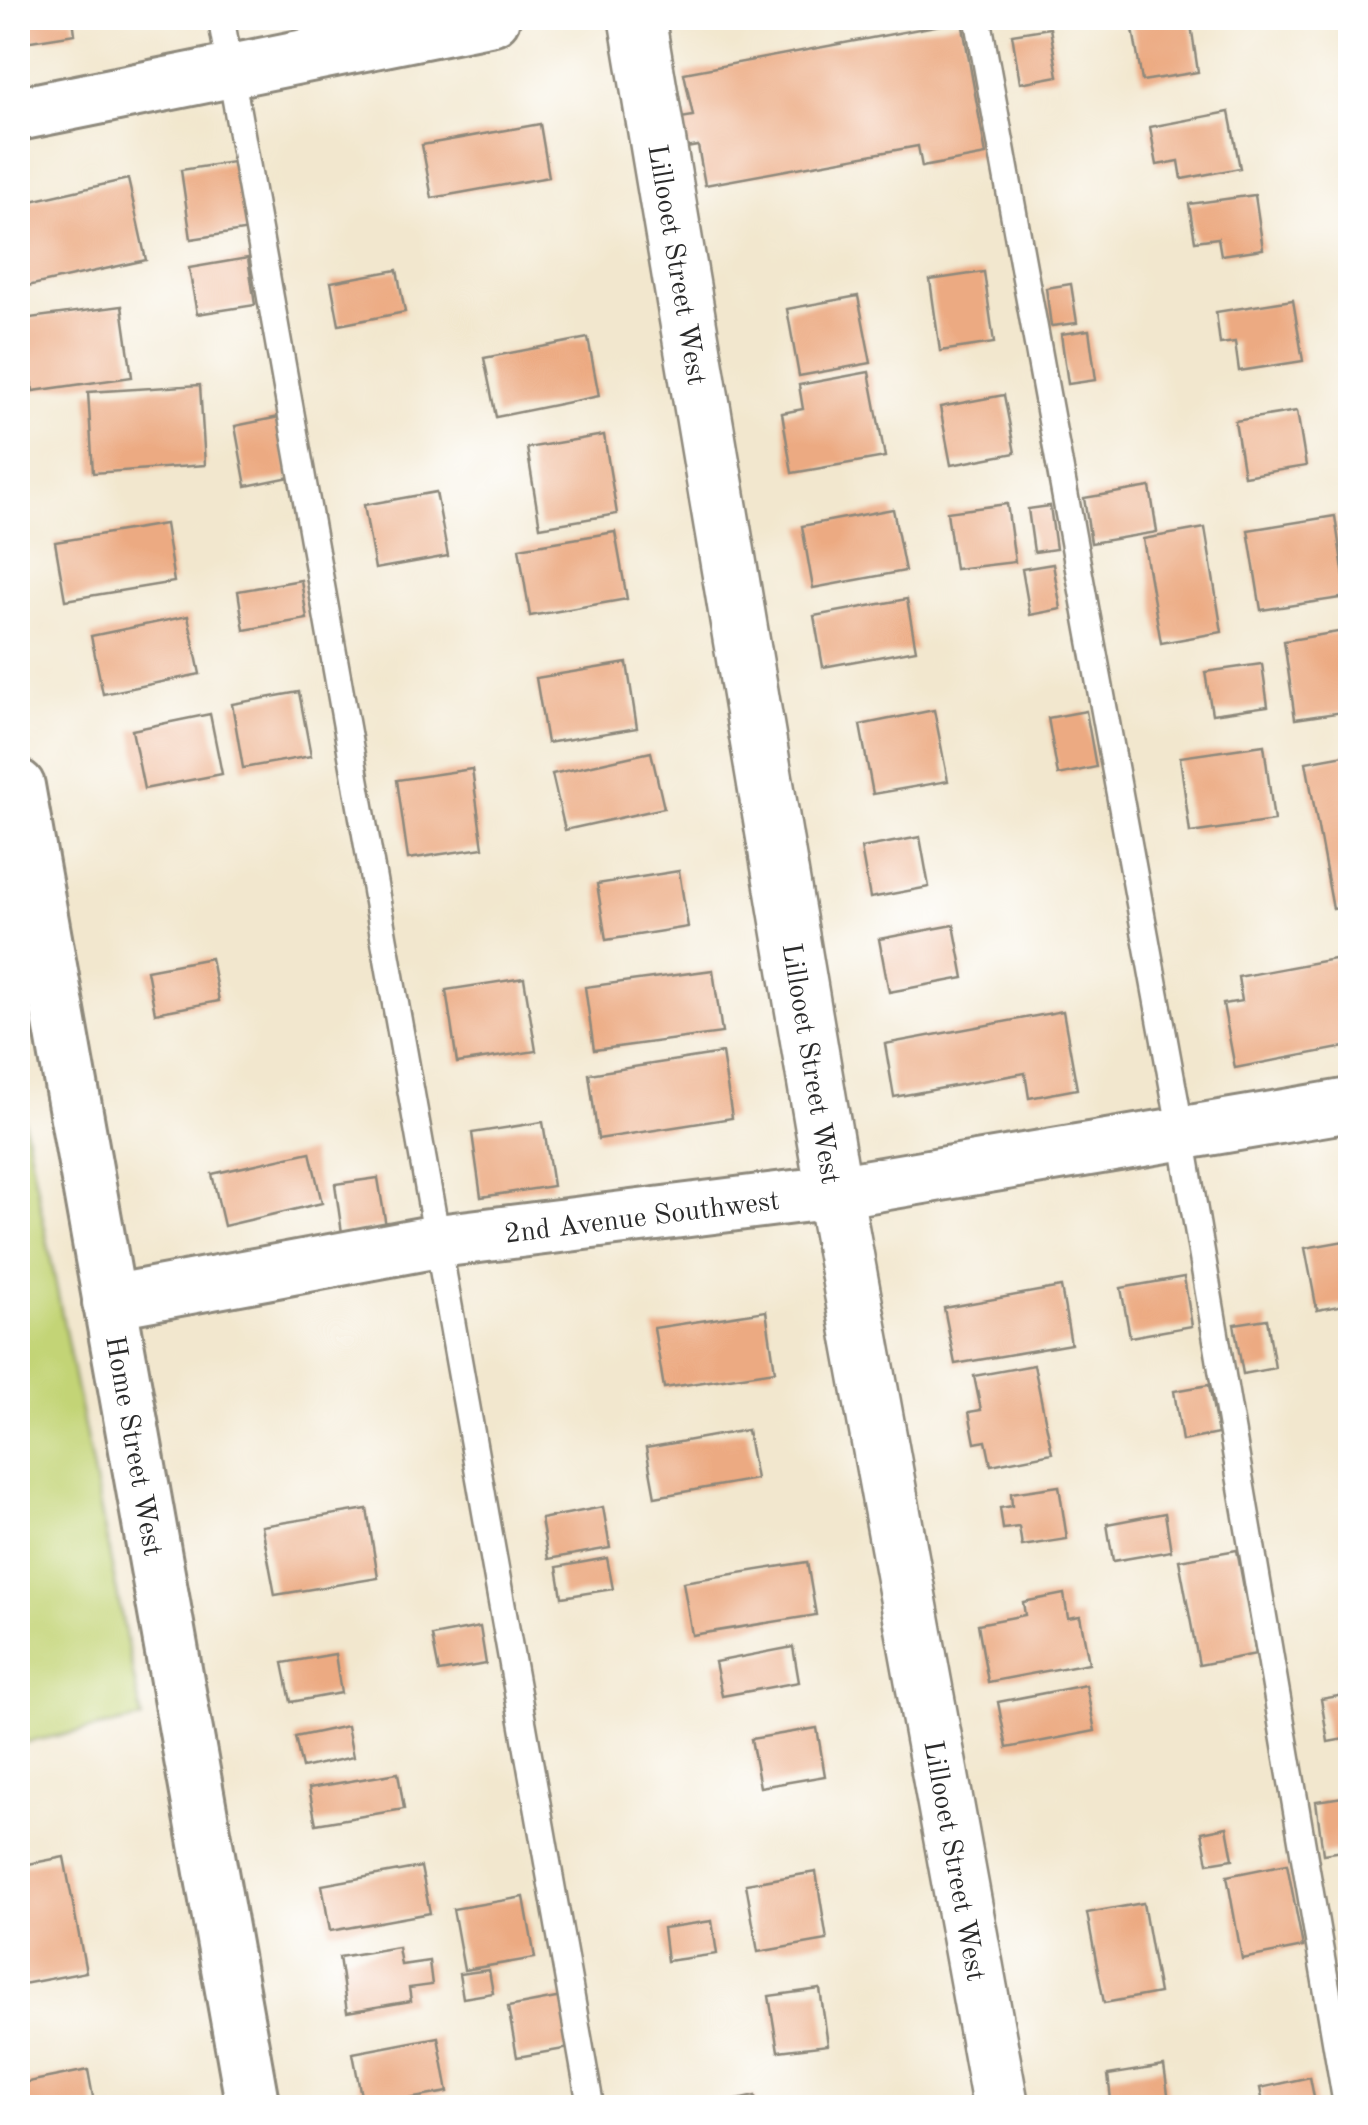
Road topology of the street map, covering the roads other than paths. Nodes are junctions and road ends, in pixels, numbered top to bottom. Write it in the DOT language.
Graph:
graph roads {
  1 [pos="221,18"];
  2 [pos="493,18"];
  3 [pos="636,18"];
  4 [pos="978,18"];
  5 [pos="230,70"];
  6 [pos="18,114"];
  7 [pos="18,786"];
  8 [pos="1350,1106"];
  9 [pos="1181,1130"];
  10 [pos="834,1192"];
  11 [pos="438,1241"];
  12 [pos="109,1302"];
  13 [pos="253,2108"];
  14 [pos="591,2108"];
  15 [pos="1000,2108"];
  16 [pos="1347,2108"];
  1 -- 5 [label="lane"];
  2 -- 5 [label="street"];
  3 -- 10 [label="street, Lillooet Street West"];
  4 -- 9 [label="lane"];
  5 -- 6 [label="street"];
  5 -- 11 [label="lane"];
  7 -- 12 [label="street, Home Street West"];
  8 -- 9 [label="street, 2nd Avenue Southwest"];
  9 -- 10 [label="street, 2nd Avenue Southwest"];
  9 -- 16 [label="lane"];
  10 -- 11 [label="street, 2nd Avenue Southwest"];
  10 -- 15 [label="street, Lillooet Street West"];
  11 -- 12 [label="street, 2nd Avenue Southwest"];
  11 -- 14 [label="lane"];
  12 -- 13 [label="street, Home Street West"];
}
